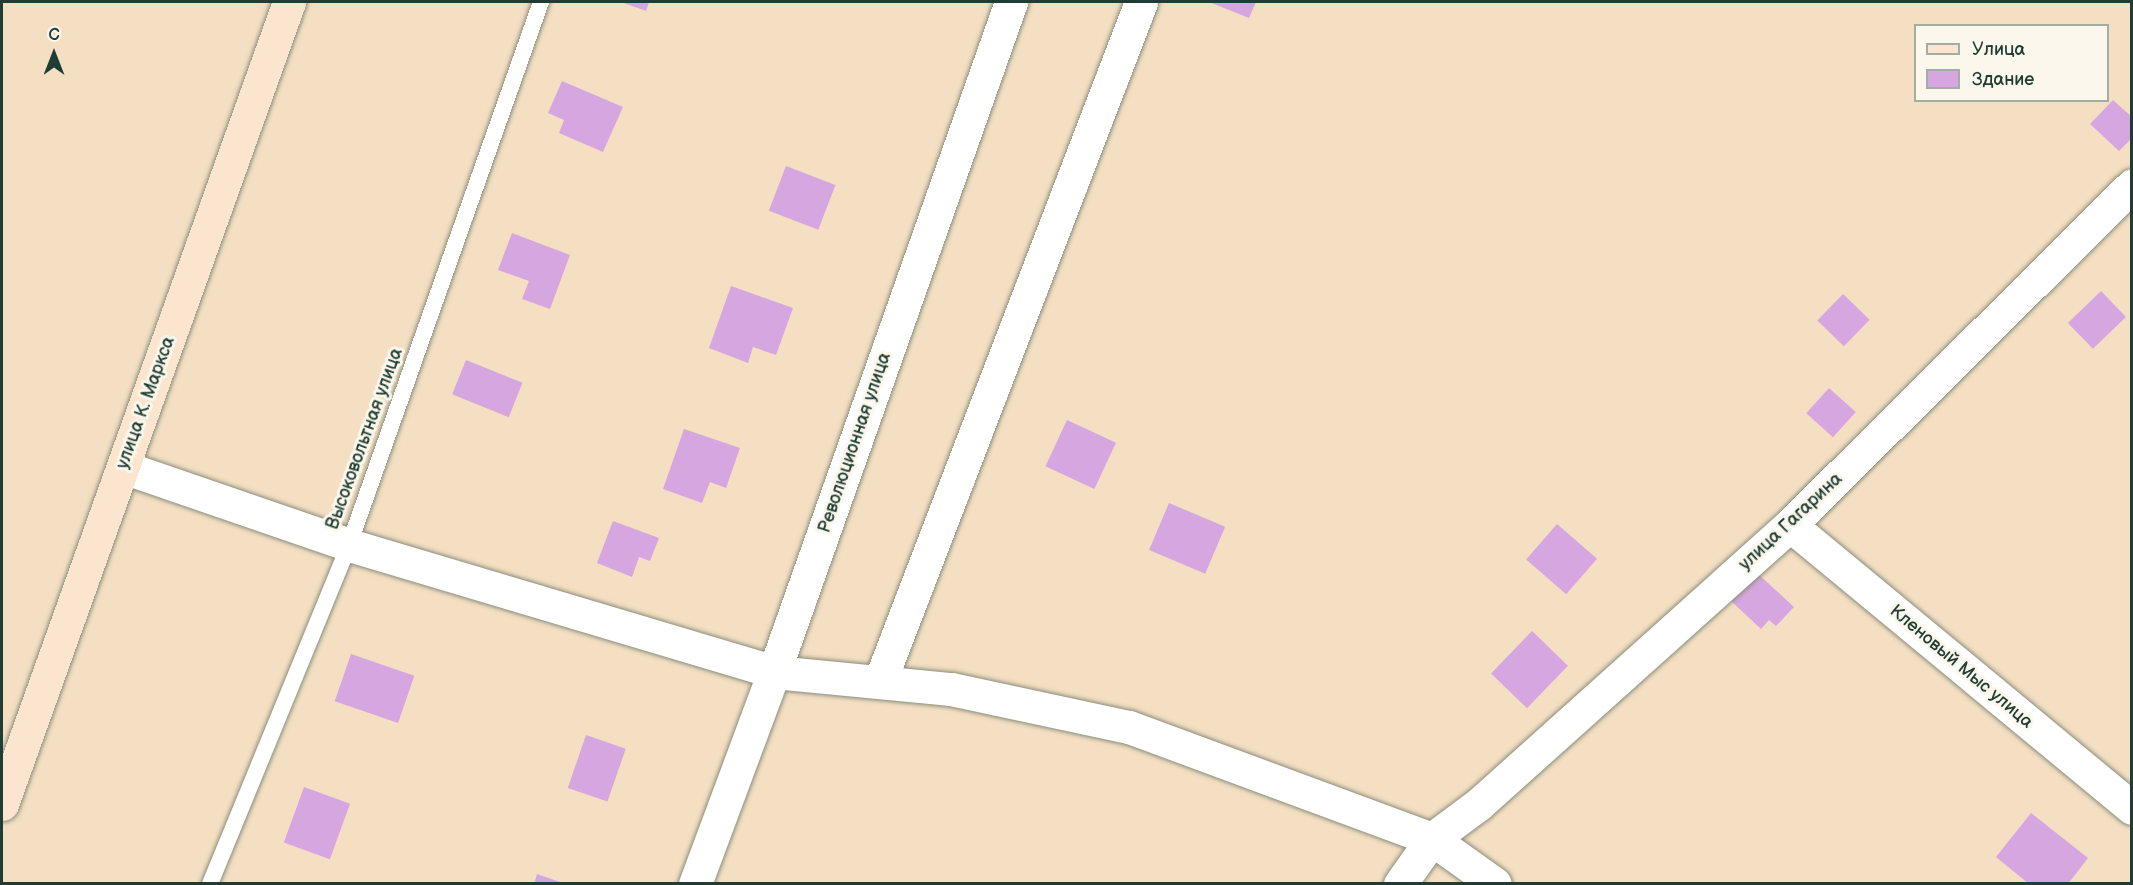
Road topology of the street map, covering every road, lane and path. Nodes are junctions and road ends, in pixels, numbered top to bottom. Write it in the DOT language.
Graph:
graph roads {
  1 [pos="289,2"];
  2 [pos="541,2"];
  3 [pos="1011,2"];
  4 [pos="1141,2"];
  5 [pos="2132,185"];
  6 [pos="123,467"];
  7 [pos="1790,525"];
  8 [pos="349,545"];
  9 [pos="774,672"];
  10 [pos="880,681"];
  11 [pos="2,804"];
  12 [pos="2132,808"];
  13 [pos="1432,839"];
  14 [pos="210,884"];
  15 [pos="695,884"];
  16 [pos="1400,884"];
  17 [pos="1495,884"];
  1 -- 6 [label="main road, улица К. Маркса"];
  2 -- 8 [label="lane, Высоковольтная улица"];
  3 -- 9 [label="street, Революционная улица"];
  4 -- 10 [label="street"];
  5 -- 7 [label="street, улица Гагарина"];
  6 -- 8 [label="street"];
  6 -- 11 [label="main road, улица К. Маркса"];
  7 -- 12 [label="street, Кленовый Мыс улица"];
  7 -- 13 [label="street, улица Гагарина"];
  8 -- 9 [label="street"];
  8 -- 14 [label="lane, Высоковольтная улица"];
  9 -- 10 [label="street"];
  9 -- 15 [label="street, Революционная улица"];
  10 -- 13 [label="street"];
  13 -- 16 [label="street, улица Гагарина"];
  13 -- 17 [label="street"];
}
